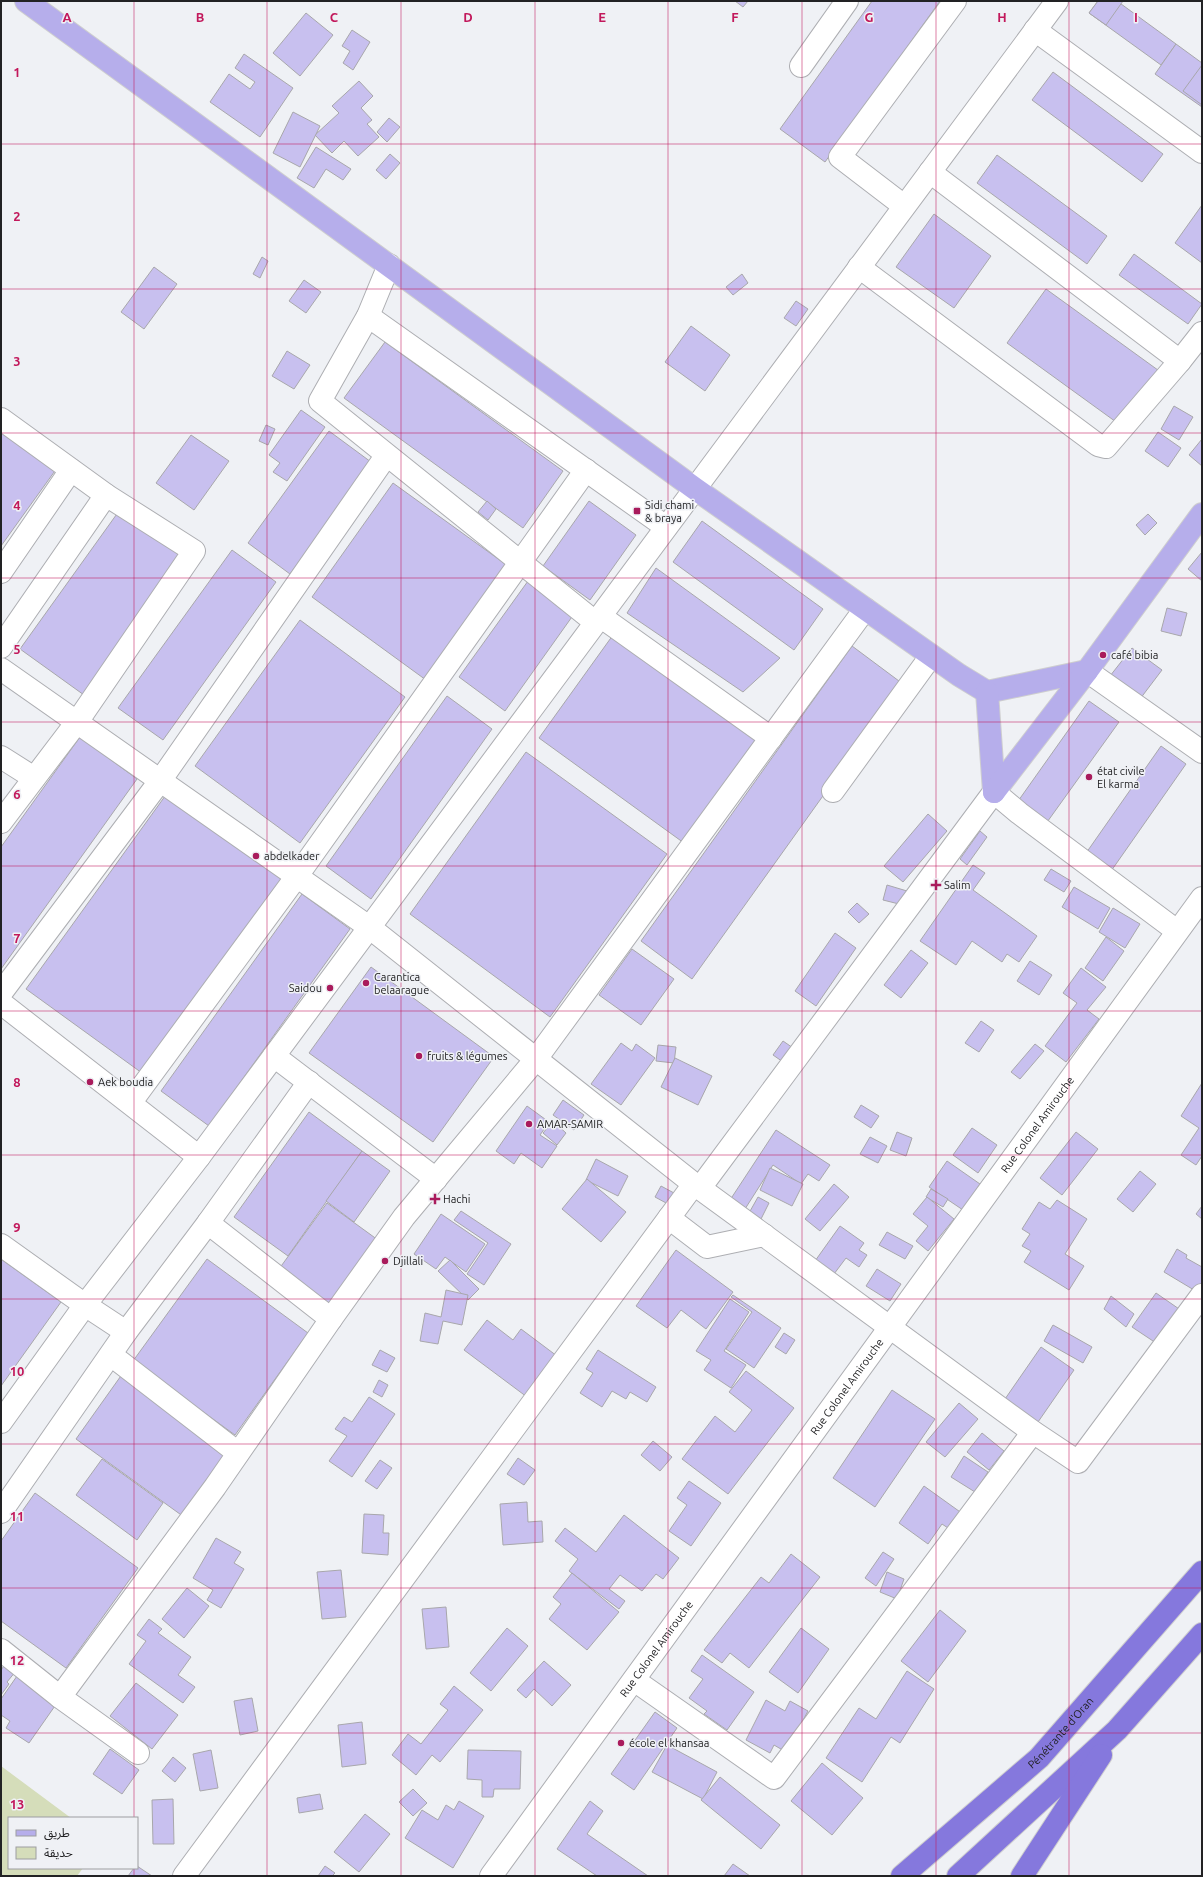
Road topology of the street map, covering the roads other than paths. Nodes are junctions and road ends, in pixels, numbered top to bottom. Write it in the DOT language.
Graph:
graph roads {
  1 [pos="26,1"];
  2 [pos="954,1"];
  3 [pos="1057,1"];
  4 [pos="842,3"];
  5 [pos="1035,30"];
  6 [pos="801,66"];
  7 [pos="1202,152"];
  8 [pos="930,172"];
  9 [pos="904,206"];
  10 [pos="388,265"];
  11 [pos="859,267"];
  12 [pos="368,316"];
  13 [pos="1202,333"];
  14 [pos="1180,361"];
  15 [pos="1,419"];
  16 [pos="386,456"];
  17 [pos="70,470"];
  18 [pos="586,470"];
  19 [pos="694,488"];
  20 [pos="106,495"];
  21 [pos="1202,514"];
  22 [pos="666,527"];
  23 [pos="520,563"];
  24 [pos="1,572"];
  25 [pos="865,609"];
  26 [pos="598,619"];
  27 [pos="1,647"];
  28 [pos="931,656"];
  29 [pos="1,669"];
  30 [pos="1087,671"];
  31 [pos="987,692"];
  32 [pos="77,722"];
  33 [pos="771,738"];
  34 [pos="1202,752"];
  35 [pos="1,757"];
  36 [pos="34,778"];
  37 [pos="160,781"];
  38 [pos="834,790"];
  39 [pos="994,792"];
  40 [pos="1,822"];
  41 [pos="296,876"];
  42 [pos="1201,902"];
  43 [pos="369,927"];
  44 [pos="1177,930"];
  45 [pos="1,993"];
  46 [pos="1,1003"];
  47 [pos="274,1056"];
  48 [pos="536,1059"];
  49 [pos="309,1082"];
  50 [pos="131,1102"];
  51 [pos="199,1157"];
  52 [pos="436,1179"];
  53 [pos="697,1186"];
  54 [pos="669,1218"];
  55 [pos="208,1223"];
  56 [pos="764,1235"];
  57 [pos="1,1245"];
  58 [pos="1202,1295"];
  59 [pos="85,1305"];
  60 [pos="331,1319"];
  61 [pos="891,1327"];
  62 [pos="126,1332"];
  63 [pos="111,1355"];
  64 [pos="1,1422"];
  65 [pos="1033,1432"];
  66 [pos="238,1453"];
  67 [pos="1,1512"];
  68 [pos="1202,1572"];
  69 [pos="1202,1634"];
  70 [pos="1,1650"];
  71 [pos="634,1680"];
  72 [pos="60,1697"];
  73 [pos="1117,1730"];
  74 [pos="138,1753"];
  75 [pos="184,1876"];
  76 [pos="491,1876"];
  77 [pos="902,1876"];
  78 [pos="958,1876"];
  79 [pos="1022,1876"];
  1 -- 10 [label="main road"];
  2 -- 9 [label="street"];
  3 -- 5 [label="street"];
  4 -- 6 [label="street"];
  5 -- 7 [label="street"];
  5 -- 8 [label="street"];
  8 -- 9 [label="street"];
  8 -- 14 [label="street"];
  9 -- 11 [label="street"];
  10 -- 12 [label="street"];
  10 -- 19 [label="main road"];
  11 -- 14 [label="street"];
  11 -- 19 [label="street"];
  12 -- 16 [label="street"];
  12 -- 18 [label="street"];
  13 -- 14 [label="street"];
  15 -- 17 [label="street"];
  16 -- 23 [label="street"];
  16 -- 37 [label="street"];
  17 -- 20 [label="street"];
  17 -- 24 [label="street"];
  18 -- 22 [label="street"];
  18 -- 23 [label="street"];
  19 -- 22 [label="street"];
  19 -- 25 [label="main road"];
  20 -- 27 [label="street"];
  20 -- 32 [label="street"];
  21 -- 30 [label="main road"];
  22 -- 26 [label="street"];
  23 -- 26 [label="street"];
  23 -- 41 [label="street"];
  25 -- 28 [label="main road"];
  25 -- 33 [label="street"];
  26 -- 33 [label="street"];
  26 -- 43 [label="street"];
  28 -- 31 [label="main road"];
  28 -- 38 [label="street"];
  29 -- 32 [label="street"];
  30 -- 31 [label="main road"];
  30 -- 34 [label="street"];
  30 -- 39 [label="main road"];
  31 -- 39 [label="main road"];
  32 -- 36 [label="street"];
  32 -- 37 [label="street"];
  33 -- 48 [label="street"];
  35 -- 36 [label="street"];
  36 -- 40 [label="street"];
  37 -- 41 [label="street"];
  37 -- 45 [label="street"];
  39 -- 44 [label="street"];
  39 -- 53 [label="street"];
  41 -- 43 [label="street"];
  41 -- 50 [label="street"];
  42 -- 44 [label="street, Rue Colonel Amirouche"];
  43 -- 47 [label="street"];
  43 -- 48 [label="street"];
  44 -- 61 [label="street, Rue Colonel Amirouche"];
  46 -- 50 [label="street"];
  47 -- 49 [label="street"];
  47 -- 51 [label="street"];
  48 -- 52 [label="street"];
  48 -- 53 [label="street"];
  49 -- 52 [label="street"];
  49 -- 55 [label="street"];
  50 -- 51 [label="street"];
  51 -- 59 [label="street"];
  52 -- 60 [label="street"];
  53 -- 54 [label="street"];
  53 -- 56 [label="street"];
  54 -- 56 [label="street"];
  54 -- 75 [label="street"];
  55 -- 60 [label="street"];
  55 -- 62 [label="street"];
  56 -- 61 [label="street"];
  57 -- 59 [label="street"];
  58 -- 65 [label="street"];
  59 -- 62 [label="street"];
  59 -- 64 [label="street"];
  60 -- 66 [label="street"];
  61 -- 65 [label="street"];
  61 -- 71 [label="street, Rue Colonel Amirouche"];
  62 -- 63 [label="street"];
  63 -- 66 [label="street"];
  63 -- 67 [label="street"];
  65 -- 71 [label="street"];
  66 -- 72 [label="street"];
  68 -- 77 [label="highway, Pénétrante d'Oran"];
  69 -- 73 [label="highway"];
  70 -- 72 [label="street"];
  71 -- 76 [label="street, Rue Colonel Amirouche"];
  72 -- 74 [label="street"];
  73 -- 78 [label="highway"];
  73 -- 79 [label="highway"];
}
